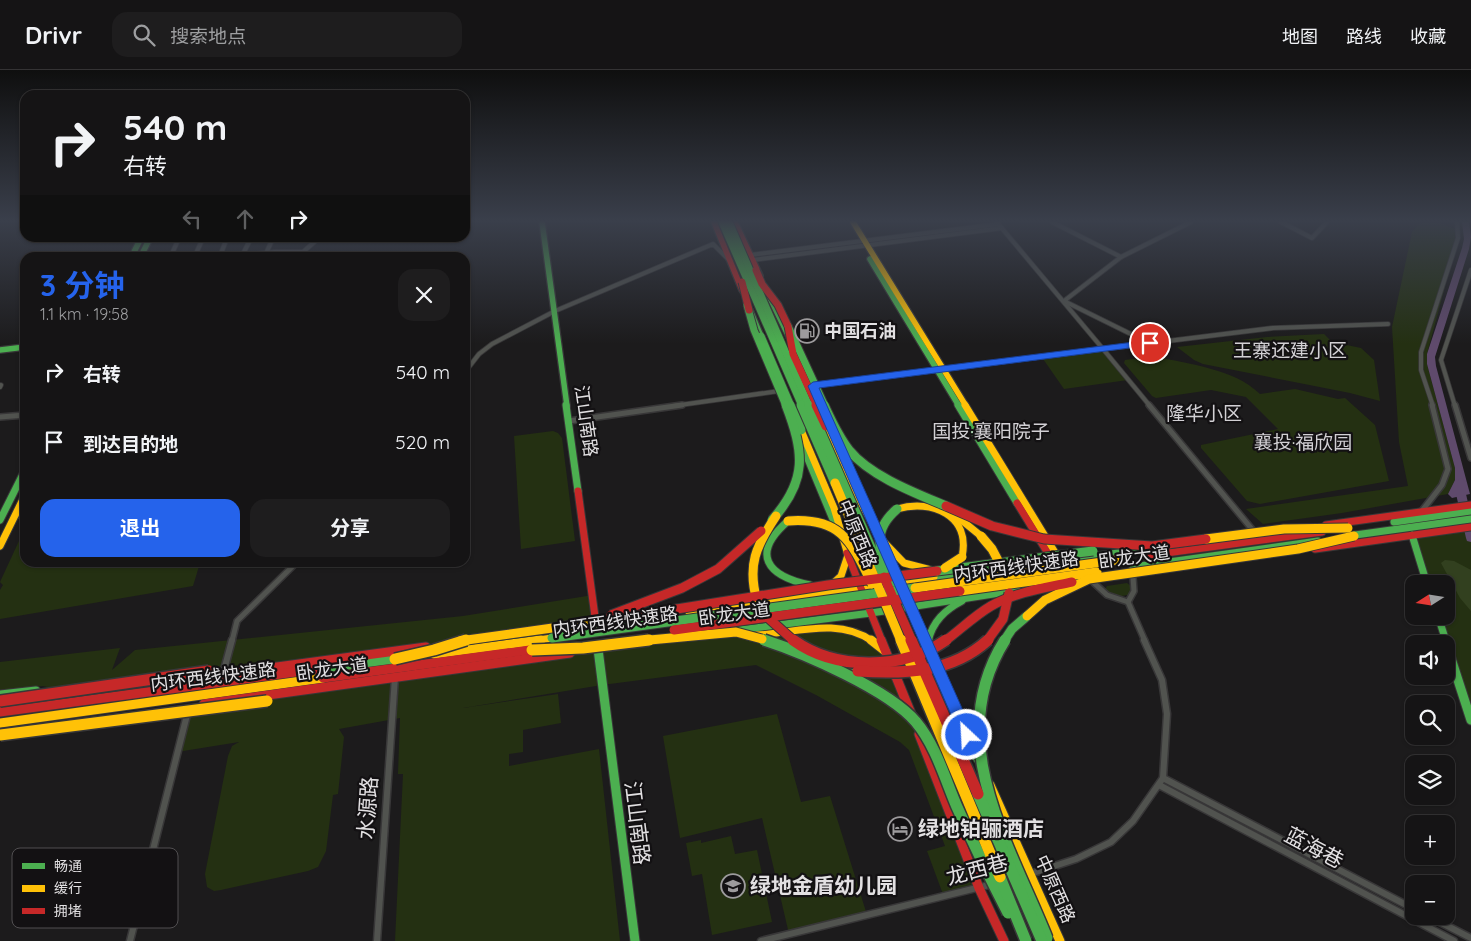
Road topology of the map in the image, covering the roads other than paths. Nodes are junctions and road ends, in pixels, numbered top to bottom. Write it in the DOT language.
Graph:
graph roads {
  1 [pos="547,263"];
  2 [pos="669,263"];
  3 [pos="731,263"];
  4 [pos="734,263"];
  5 [pos="743,263"];
  6 [pos="743,263"];
  7 [pos="752,263"];
  8 [pos="754,263"];
  9 [pos="875,263"];
  10 [pos="1031,263"];
  11 [pos="1114,263"];
  12 [pos="1450,263"];
  13 [pos="1471,270"];
  14 [pos="1064,301"];
  15 [pos="747,306"];
  16 [pos="554,311"];
  17 [pos="1388,324"];
  18 [pos="788,326"];
  19 [pos="1150,343"];
  20 [pos="20,348"];
  21 [pos="1103,349"];
  22 [pos="0,350"];
  23 [pos="470,366"];
  24 [pos="939,369"];
  25 [pos="813,386"];
  26 [pos="779,391"];
  27 [pos="20,416"];
  28 [pos="0,417"];
  29 [pos="569,421"];
  30 [pos="1471,458"];
  31 [pos="20,480"];
  32 [pos="910,491"];
  33 [pos="20,505"];
  34 [pos="1471,505"];
  35 [pos="1471,511"];
  36 [pos="20,512"];
  37 [pos="1421,512"];
  38 [pos="776,516"];
  39 [pos="14,517"];
  40 [pos="0,520"];
  41 [pos="1471,520"];
  42 [pos="1471,527"];
  43 [pos="1348,528"];
  44 [pos="1257,535"];
  45 [pos="1412,535"];
  46 [pos="1354,536"];
  47 [pos="881,539"];
  48 [pos="0,546"];
  49 [pos="1152,546"];
  50 [pos="848,555"];
  51 [pos="1057,562"];
  52 [pos="1042,564"];
  53 [pos="292,567"];
  54 [pos="926,574"];
  55 [pos="1424,575"];
  56 [pos="1133,577"];
  57 [pos="899,581"];
  58 [pos="1091,581"];
  59 [pos="828,585"];
  60 [pos="861,587"];
  61 [pos="798,596"];
  62 [pos="972,597"];
  63 [pos="1128,602"];
  64 [pos="910,606"];
  65 [pos="872,613"];
  66 [pos="584,623"];
  67 [pos="596,624"];
  68 [pos="1441,625"];
  69 [pos="718,633"];
  70 [pos="780,644"];
  71 [pos="927,648"];
  72 [pos="598,649"];
  73 [pos="532,650"];
  74 [pos="888,654"];
  75 [pos="395,659"];
  76 [pos="315,662"];
  77 [pos="920,662"];
  78 [pos="910,663"];
  79 [pos="224,670"];
  80 [pos="395,677"];
  81 [pos="380,679"];
  82 [pos="0,695"];
  83 [pos="69,696"];
  84 [pos="0,701"];
  85 [pos="0,706"];
  86 [pos="189,706"];
  87 [pos="0,712"];
  88 [pos="1471,720"];
  89 [pos="0,722"];
  90 [pos="0,731"];
  91 [pos="0,735"];
  92 [pos="1161,782"];
  93 [pos="153,848"];
  94 [pos="1031,874"];
  95 [pos="979,888"];
  96 [pos="1405,904"];
  97 [pos="1446,925"];
  98 [pos="133,928"];
  99 [pos="1471,938"];
  100 [pos="130,941"];
  101 [pos="378,941"];
  102 [pos="635,941"];
  103 [pos="761,941"];
  104 [pos="1004,941"];
  105 [pos="1024,941"];
  106 [pos="1042,941"];
  107 [pos="1048,941"];
  108 [pos="1060,941"];
  109 [pos="1454,941"];
  1 -- 16 [label="main road, 江山南路"];
  2 -- 16 [label="street"];
  3 -- 26 [label="main road, 中原西路"];
  4 -- 15 [label="main road, bridge"];
  5 -- 77 [label="main road, bridge"];
  6 -- 78 [label="main road, bridge"];
  7 -- 18 [label="main road, bridge"];
  8 -- 25 [label="main road, 中原西路"];
  9 -- 24 [label="main road"];
  10 -- 14 [label="street"];
  11 -- 14 [label="street"];
  12 -- 37 [label="street"];
  13 -- 30 [label="street"];
  14 -- 19 [label="street"];
  14 -- 21 [label="street"];
  15 -- 38 [label="main road, bridge"];
  15 -- 50 [label="main road, bridge"];
  16 -- 23 [label="street"];
  16 -- 29 [label="main road, 江山南路"];
  17 -- 19 [label="street"];
  18 -- 32 [label="main road, bridge"];
  18 -- 47 [label="main road, bridge"];
  19 -- 21 [label="street"];
  20 -- 22 [label="main road"];
  21 -- 24 [label="street"];
  21 -- 44 [label="street"];
  24 -- 25 [label="street"];
  24 -- 51 [label="main road"];
  25 -- 47 [label="main road, 中原西路"];
  26 -- 29 [label="street"];
  26 -- 50 [label="main road, 中原西路"];
  27 -- 28 [label="street"];
  29 -- 67 [label="main road, 江山南路"];
  31 -- 40 [label="main road"];
  32 -- 49 [label="main road, bridge"];
  32 -- 70 [label="main road, bridge"];
  33 -- 39 [label="main road"];
  34 -- 37 [label="main road, 卧龙大道"];
  35 -- 43 [label="main road, 内环西线快速路"];
  36 -- 39 [label="street"];
  37 -- 44 [label="main road, 卧龙大道"];
  38 -- 58 [label="main road, bridge"];
  38 -- 66 [label="main road, bridge"];
  39 -- 48 [label="main road"];
  41 -- 46 [label="main road, 内环西线快速路"];
  42 -- 45 [label="main road, 卧龙大道"];
  43 -- 49 [label="main road, bridge"];
  43 -- 75 [label="main road, 内环西线快速路, bridge"];
  44 -- 51 [label="main road, 卧龙大道"];
  45 -- 55 [label="main road"];
  45 -- 62 [label="main road, 卧龙大道"];
  46 -- 58 [label="main road, bridge"];
  46 -- 73 [label="main road, 内环西线快速路, bridge"];
  47 -- 52 [label="main road"];
  47 -- 57 [label="main road, 中原西路"];
  49 -- 54 [label="main road, bridge"];
  50 -- 60 [label="main road, 中原西路"];
  50 -- 61 [label="main road"];
  51 -- 52 [label="main road, 卧龙大道"];
  52 -- 57 [label="main road, 卧龙大道"];
  53 -- 79 [label="street"];
  54 -- 59 [label="main road, bridge"];
  54 -- 77 [label="main road, bridge"];
  56 -- 63 [label="street"];
  57 -- 60 [label="main road, 卧龙大道"];
  57 -- 64 [label="main road, 中原西路"];
  58 -- 63 [label="street"];
  58 -- 107 [label="main road, bridge"];
  59 -- 66 [label="main road, bridge"];
  59 -- 78 [label="main road, bridge"];
  60 -- 61 [label="main road, 卧龙大道"];
  60 -- 65 [label="main road, 中原西路"];
  61 -- 67 [label="main road, 卧龙大道"];
  62 -- 64 [label="main road, 卧龙大道"];
  62 -- 71 [label="main road"];
  63 -- 92 [label="street"];
  64 -- 65 [label="main road, 卧龙大道"];
  64 -- 71 [label="main road, 中原西路"];
  65 -- 69 [label="main road, 卧龙大道"];
  65 -- 74 [label="main road, 中原西路"];
  66 -- 75 [label="main road, bridge"];
  67 -- 76 [label="main road, 卧龙大道"];
  68 -- 88 [label="main road"];
  69 -- 72 [label="main road, 卧龙大道"];
  69 -- 74 [label="main road"];
  70 -- 73 [label="main road, bridge"];
  70 -- 105 [label="main road, bridge"];
  71 -- 94 [label="main road, 中原西路"];
  72 -- 80 [label="main road, 卧龙大道"];
  72 -- 102 [label="main road, 江山南路"];
  73 -- 89 [label="main road, 内环西线快速路"];
  74 -- 95 [label="main road, 中原西路"];
  75 -- 87 [label="main road, 内环西线快速路"];
  76 -- 79 [label="main road"];
  76 -- 83 [label="main road, 卧龙大道"];
  77 -- 106 [label="main road, bridge"];
  78 -- 105 [label="main road, bridge"];
  79 -- 84 [label="main road, bridge"];
  80 -- 81 [label="main road, 卧龙大道"];
  80 -- 101 [label="street, 水源路"];
  81 -- 86 [label="main road, 卧龙大道"];
  81 -- 91 [label="main road, bridge"];
  82 -- 83 [label="main road"];
  83 -- 85 [label="main road, 卧龙大道"];
  86 -- 90 [label="main road, 卧龙大道"];
  86 -- 93 [label="street"];
  92 -- 94 [label="street, 龙西巷"];
  92 -- 96 [label="street, 蓝海巷"];
  92 -- 109 [label="street, 蓝海巷"];
  94 -- 95 [label="street, 龙西巷"];
  94 -- 108 [label="main road, 中原西路"];
  95 -- 103 [label="street, 龙西巷"];
  95 -- 104 [label="main road, 中原西路"];
  97 -- 99 [label="street"];
  98 -- 100 [label="street"];
}
